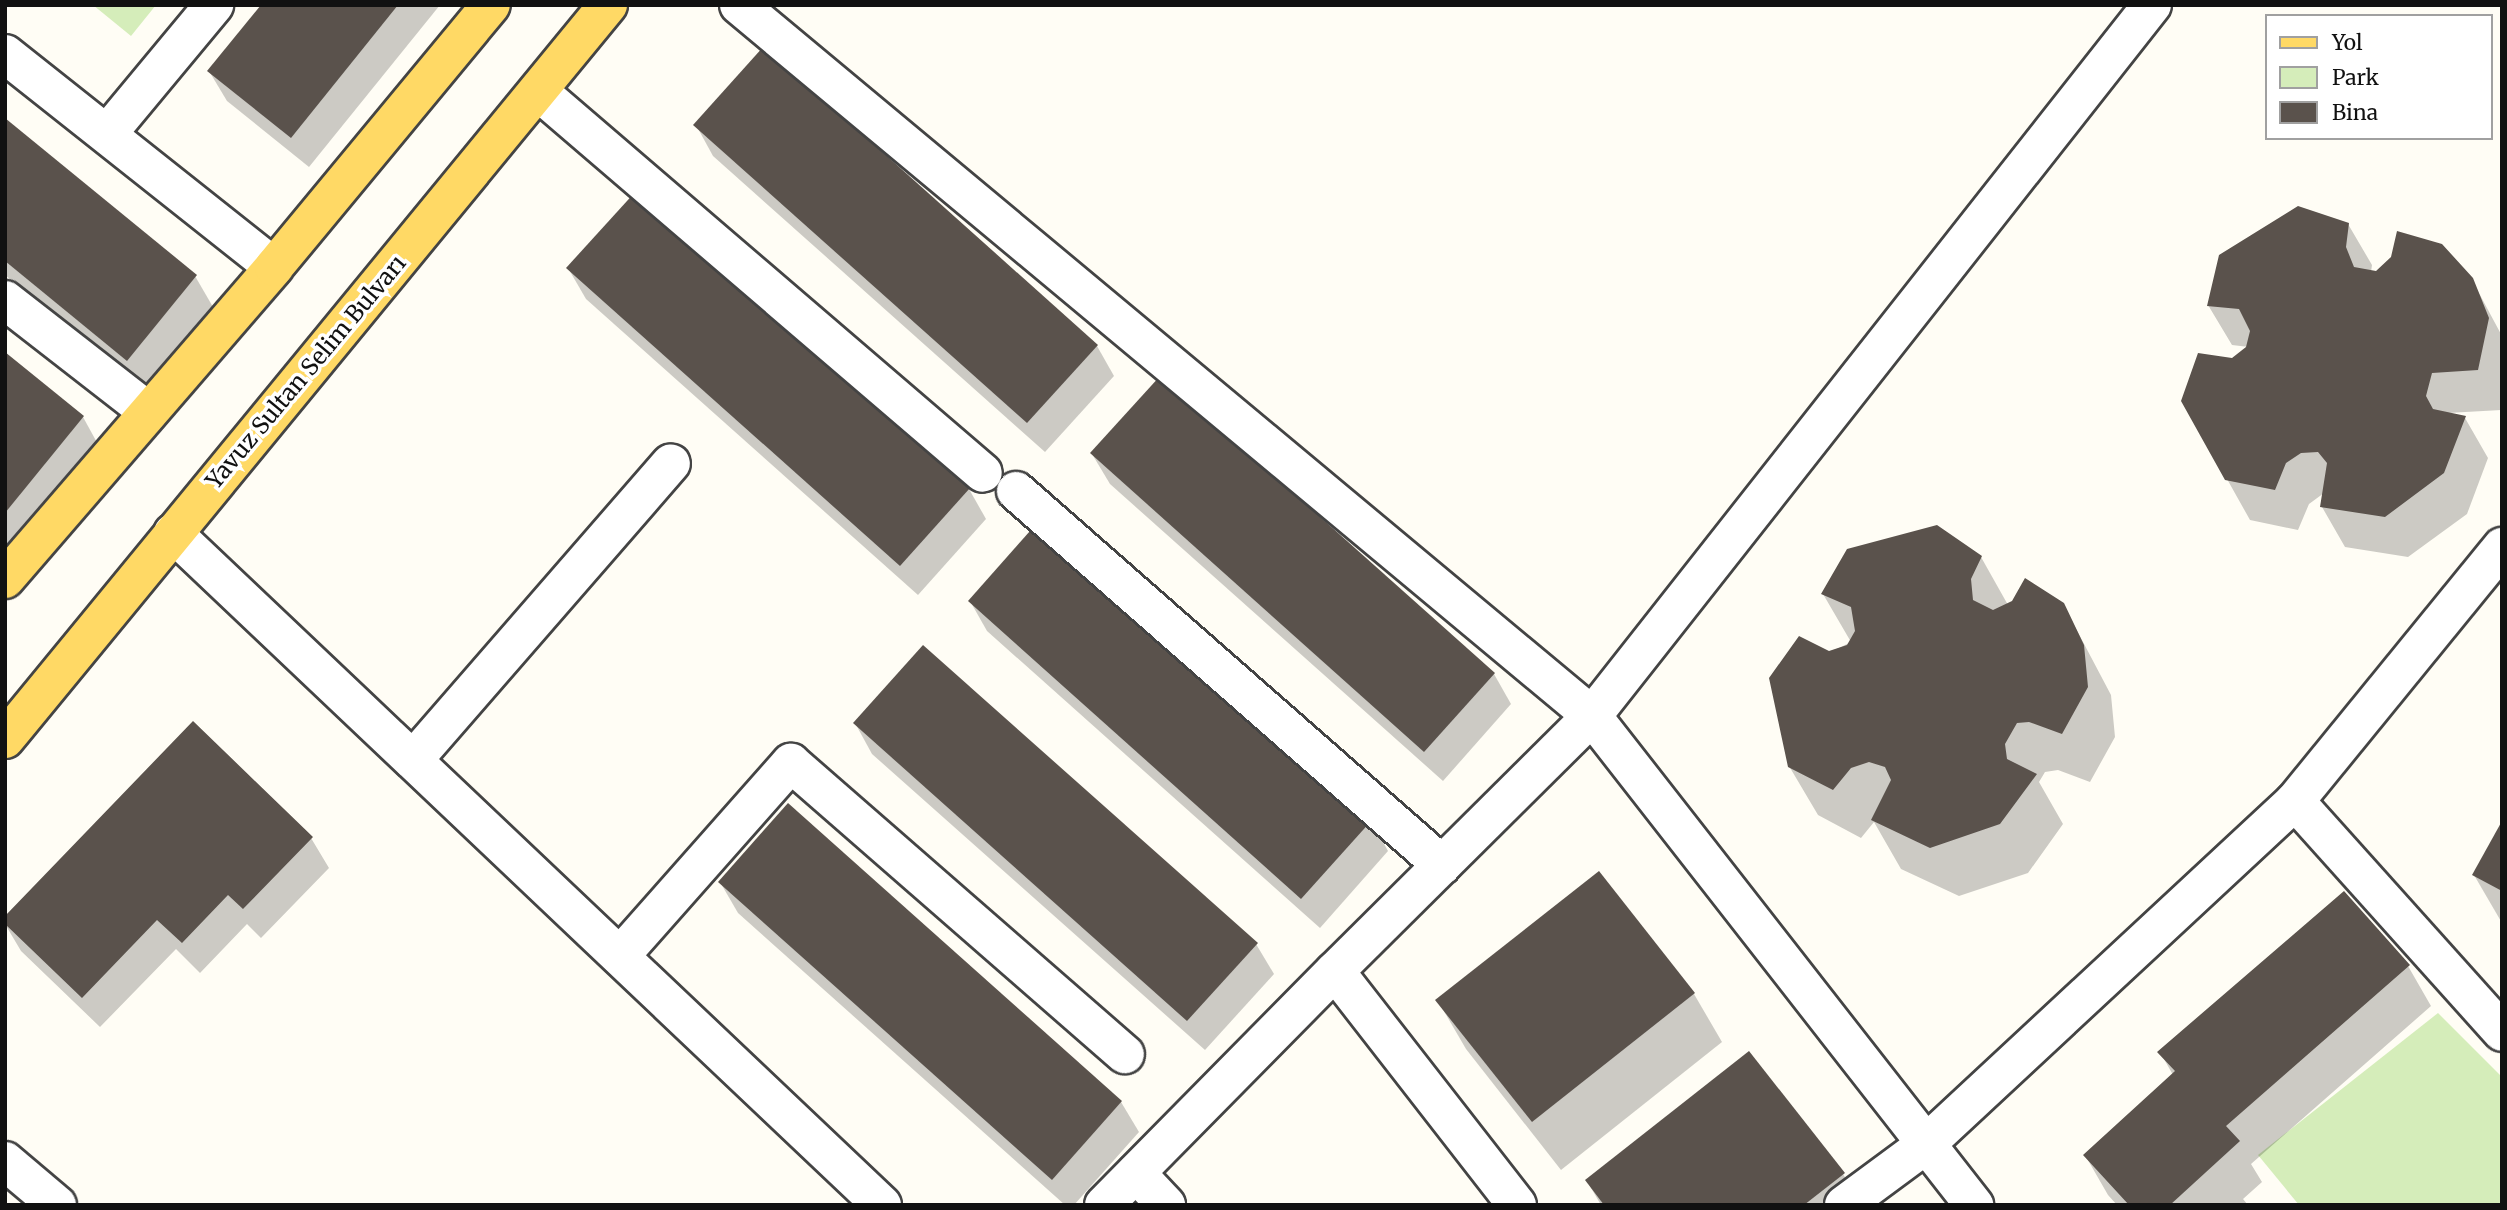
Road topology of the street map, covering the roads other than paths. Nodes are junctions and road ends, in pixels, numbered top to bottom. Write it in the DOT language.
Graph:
graph roads {
  1 [pos="214,5"];
  2 [pos="491,5"];
  3 [pos="608,5"];
  4 [pos="739,5"];
  5 [pos="2152,5"];
  6 [pos="5,54"];
  7 [pos="538,91"];
  8 [pos="107,134"];
  9 [pos="274,267"];
  10 [pos="5,300"];
  11 [pos="149,412"];
  12 [pos="671,463"];
  13 [pos="984,473"];
  14 [pos="1016,491"];
  15 [pos="173,533"];
  16 [pos="2502,547"];
  17 [pos="5,579"];
  18 [pos="1592,716"];
  19 [pos="5,739"];
  20 [pos="413,760"];
  21 [pos="2295,801"];
  22 [pos="1442,865"];
  23 [pos="620,956"];
  24 [pos="1335,971"];
  25 [pos="2502,1032"];
  26 [pos="1125,1054"];
  27 [pos="1917,1151"];
  28 [pos="5,1161"];
  29 [pos="1136,1173"];
  30 [pos="57,1205"];
  31 [pos="883,1205"];
  32 [pos="1104,1205"];
  33 [pos="1166,1205"];
  34 [pos="1517,1205"];
  35 [pos="1844,1205"];
  36 [pos="1949,1205"];
  37 [pos="1974,1205"];
  1 -- 8 [label="street"];
  2 -- 9 [label="main road"];
  3 -- 7 [label="main road, Yavuz Sultan Selim Bulvarı"];
  4 -- 18 [label="street"];
  5 -- 18 [label="street"];
  6 -- 8 [label="street"];
  7 -- 13 [label="street"];
  7 -- 15 [label="main road, Yavuz Sultan Selim Bulvarı"];
  8 -- 9 [label="street"];
  9 -- 11 [label="main road"];
  10 -- 11 [label="street"];
  11 -- 17 [label="main road"];
  12 -- 20 [label="street"];
  14 -- 22 [label="street"];
  15 -- 19 [label="main road, Yavuz Sultan Selim Bulvarı"];
  15 -- 20 [label="street"];
  16 -- 21 [label="street"];
  18 -- 22 [label="street"];
  18 -- 27 [label="street"];
  20 -- 23 [label="street"];
  21 -- 25 [label="street"];
  21 -- 27 [label="street"];
  22 -- 24 [label="street"];
  23 -- 26 [label="street"];
  23 -- 31 [label="street"];
  24 -- 29 [label="street"];
  24 -- 34 [label="street"];
  27 -- 35 [label="street"];
  27 -- 36 [label="street"];
  27 -- 37 [label="street"];
  28 -- 30 [label="street"];
  29 -- 32 [label="street"];
  29 -- 33 [label="street"];
}
